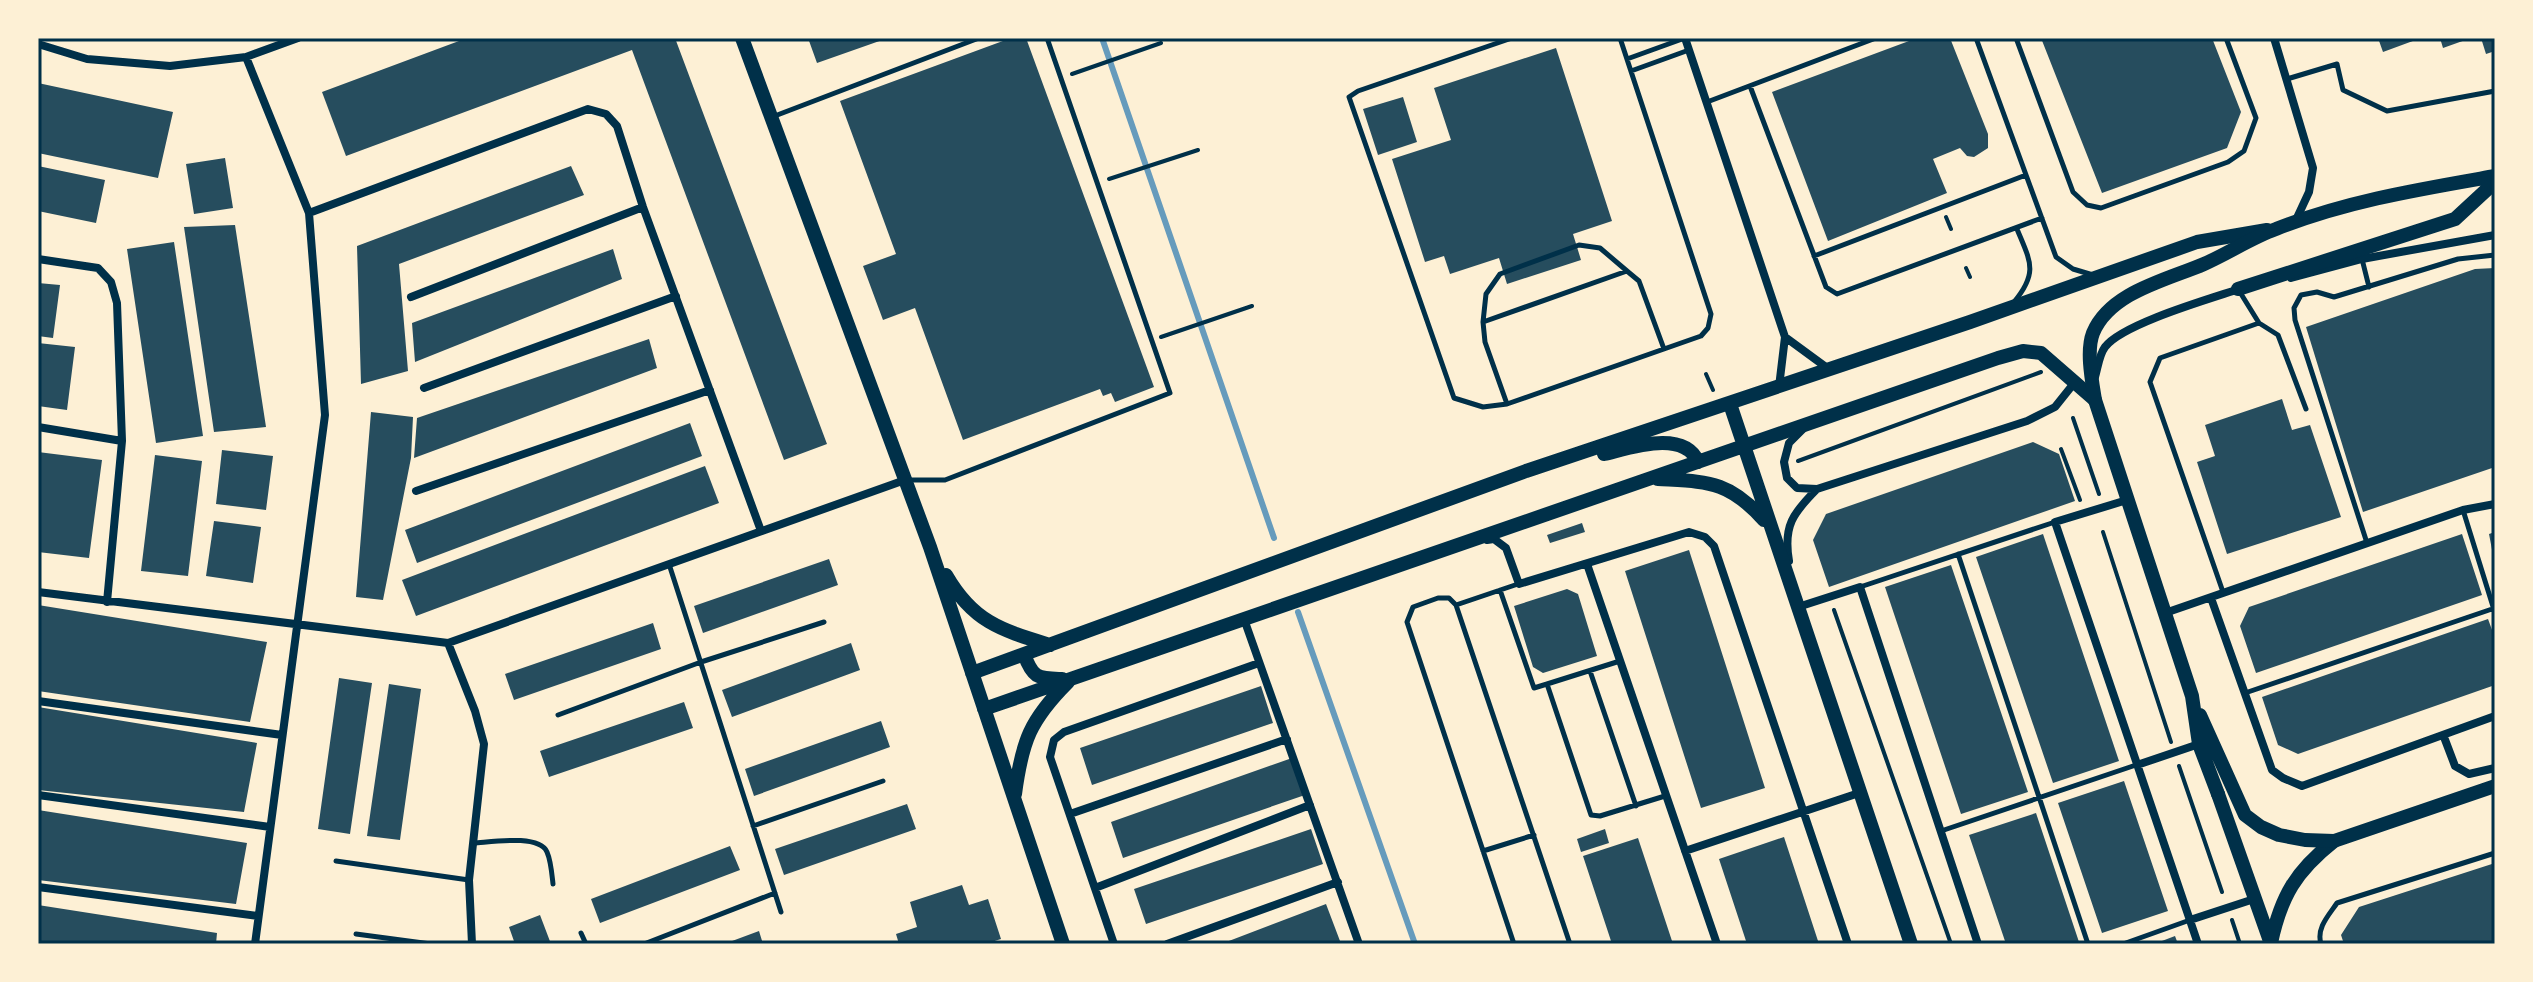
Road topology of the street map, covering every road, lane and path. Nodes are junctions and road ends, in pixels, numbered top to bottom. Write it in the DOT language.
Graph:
graph roads {
  1 [pos="298,38"];
  2 [pos="979,38"];
  3 [pos="1047,38"];
  4 [pos="1512,38"];
  5 [pos="1620,38"];
  6 [pos="1685,38"];
  7 [pos="1876,38"];
  8 [pos="1976,38"];
  9 [pos="2016,38"];
  10 [pos="2226,38"];
  11 [pos="2274,38"];
  12 [pos="747,43"];
  13 [pos="1161,43"];
  14 [pos="38,44"];
  15 [pos="1689,50"];
  16 [pos="246,57"];
  17 [pos="1627,59"];
  18 [pos="1631,71"];
  19 [pos="1062,78"];
  20 [pos="2287,79"];
  21 [pos="1750,86"];
  22 [pos="2495,91"];
  23 [pos="1707,102"];
  24 [pos="771,117"];
  25 [pos="1198,150"];
  26 [pos="2026,175"];
  27 [pos="2495,179"];
  28 [pos="1098,182"];
  29 [pos="643,207"];
  30 [pos="309,213"];
  31 [pos="1945,215"];
  32 [pos="2042,218"];
  33 [pos="2295,223"];
  34 [pos="1951,229"];
  35 [pos="2017,229"];
  36 [pos="2275,229"];
  37 [pos="2495,235"];
  38 [pos="2361,254"];
  39 [pos="2495,255"];
  40 [pos="1814,256"];
  41 [pos="38,259"];
  42 [pos="1966,268"];
  43 [pos="1627,271"];
  44 [pos="2100,276"];
  45 [pos="1970,277"];
  46 [pos="2369,287"];
  47 [pos="2238,289"];
  48 [pos="676,296"];
  49 [pos="411,297"];
  50 [pos="1252,306"];
  51 [pos="2009,309"];
  52 [pos="1483,322"];
  53 [pos="2259,323"];
  54 [pos="1785,337"];
  55 [pos="1152,341"];
  56 [pos="1664,349"];
  57 [pos="1830,370"];
  58 [pos="1706,374"];
  59 [pos="2032,376"];
  60 [pos="2075,381"];
  61 [pos="1779,387"];
  62 [pos="424,388"];
  63 [pos="710,390"];
  64 [pos="2094,392"];
  65 [pos="1716,395"];
  66 [pos="1507,404"];
  67 [pos="1730,404"];
  68 [pos="2306,409"];
  69 [pos="2073,418"];
  70 [pos="1810,422"];
  71 [pos="38,427"];
  72 [pos="122,441"];
  73 [pos="1743,445"];
  74 [pos="2061,449"];
  75 [pos="1698,462"];
  76 [pos="1791,463"];
  77 [pos="1526,471"];
  78 [pos="1649,478"];
  79 [pos="905,480"];
  80 [pos="1817,489"];
  81 [pos="416,491"];
  82 [pos="2099,494"];
  83 [pos="2127,500"];
  84 [pos="2495,504"];
  85 [pos="2463,510"];
  86 [pos="2085,514"];
  87 [pos="2055,522"];
  88 [pos="1768,524"];
  89 [pos="761,531"];
  90 [pos="2103,532"];
  91 [pos="1465,542"];
  92 [pos="2367,543"];
  93 [pos="930,547"];
  94 [pos="1958,554"];
  95 [pos="669,564"];
  96 [pos="1587,564"];
  97 [pos="1519,584"];
  98 [pos="1860,587"];
  99 [pos="1500,590"];
  100 [pos="38,592"];
  101 [pos="2223,593"];
  102 [pos="1829,597"];
  103 [pos="2211,598"];
  104 [pos="107,602"];
  105 [pos="1456,605"];
  106 [pos="1796,608"];
  107 [pos="2494,610"];
  108 [pos="2165,613"];
  109 [pos="1244,619"];
  110 [pos="824,622"];
  111 [pos="297,623"];
  112 [pos="448,643"];
  113 [pos="1050,645"];
  114 [pos="1024,654"];
  115 [pos="1620,661"];
  116 [pos="701,662"];
  117 [pos="1259,663"];
  118 [pos="1590,670"];
  119 [pos="972,673"];
  120 [pos="1071,679"];
  121 [pos="1547,684"];
  122 [pos="2245,693"];
  123 [pos="38,701"];
  124 [pos="2196,708"];
  125 [pos="984,709"];
  126 [pos="558,715"];
  127 [pos="2495,716"];
  128 [pos="282,735"];
  129 [pos="2444,737"];
  130 [pos="1287,739"];
  131 [pos="2199,744"];
  132 [pos="2174,753"];
  133 [pos="2137,765"];
  134 [pos="2495,768"];
  135 [pos="883,781"];
  136 [pos="2495,786"];
  137 [pos="1859,793"];
  138 [pos="38,795"];
  139 [pos="1666,796"];
  140 [pos="1014,798"];
  141 [pos="2039,798"];
  142 [pos="1310,805"];
  143 [pos="1636,806"];
  144 [pos="1803,812"];
  145 [pos="1070,814"];
  146 [pos="753,826"];
  147 [pos="270,827"];
  148 [pos="1941,831"];
  149 [pos="1534,835"];
  150 [pos="2334,841"];
  151 [pos="473,843"];
  152 [pos="1483,851"];
  153 [pos="1685,851"];
  154 [pos="2495,853"];
  155 [pos="336,861"];
  156 [pos="469,880"];
  157 [pos="1338,882"];
  158 [pos="553,884"];
  159 [pos="38,887"];
  160 [pos="1095,888"];
  161 [pos="2222,892"];
  162 [pos="775,893"];
  163 [pos="2254,899"];
  164 [pos="781,912"];
  165 [pos="2230,915"];
  166 [pos="258,916"];
  167 [pos="2190,920"];
  168 [pos="581,933"];
  169 [pos="356,934"];
  170 [pos="255,944"];
  171 [pos="431,944"];
  172 [pos="472,944"];
  173 [pos="586,944"];
  174 [pos="644,944"];
  175 [pos="1063,944"];
  176 [pos="1114,944"];
  177 [pos="1167,944"];
  178 [pos="1359,944"];
  179 [pos="1514,944"];
  180 [pos="1570,944"];
  181 [pos="1717,944"];
  182 [pos="1848,944"];
  183 [pos="1911,944"];
  184 [pos="1951,944"];
  185 [pos="1978,944"];
  186 [pos="2088,944"];
  187 [pos="2123,944"];
  188 [pos="2198,944"];
  189 [pos="2240,944"];
  190 [pos="2271,944"];
  191 [pos="2321,944"];
  1 -- 16 [label="street"];
  2 -- 24 [label="lane"];
  3 -- 19 [label="lane"];
  4 -- 66 [label="lane"];
  5 -- 17 [label="lane"];
  6 -- 15 [label="street"];
  6 -- 17 [label="lane"];
  7 -- 21 [label="lane"];
  8 -- 26 [label="lane"];
  9 -- 10 [label="lane"];
  11 -- 20 [label="street"];
  12 -- 24 [label="street"];
  13 -- 19 [label="path"];
  14 -- 16 [label="street"];
  15 -- 18 [label="lane"];
  15 -- 23 [label="street"];
  16 -- 30 [label="street"];
  17 -- 18 [label="lane"];
  18 -- 56 [label="lane"];
  19 -- 28 [label="lane"];
  20 -- 22 [label="lane"];
  20 -- 33 [label="street"];
  21 -- 23 [label="lane"];
  21 -- 40 [label="lane"];
  23 -- 54 [label="street"];
  24 -- 79 [label="street"];
  25 -- 28 [label="path"];
  26 -- 32 [label="lane"];
  26 -- 40 [label="lane"];
  27 -- 33 [label="street"];
  27 -- 38 [label="street"];
  28 -- 55 [label="lane"];
  29 -- 30 [label="street"];
  29 -- 48 [label="street"];
  29 -- 49 [label="street"];
  30 -- 111 [label="street"];
  31 -- 34 [label="path"];
  32 -- 35 [label="lane"];
  32 -- 44 [label="lane"];
  33 -- 36 [label="street"];
  35 -- 40 [label="lane"];
  35 -- 51 [label="lane"];
  36 -- 44 [label="street"];
  36 -- 64 [label="street"];
  37 -- 38 [label="street"];
  38 -- 46 [label="lane"];
  38 -- 47 [label="street"];
  39 -- 46 [label="lane"];
  41 -- 72 [label="street"];
  42 -- 45 [label="path"];
  43 -- 52 [label="lane"];
  43 -- 52 [label="lane"];
  43 -- 56 [label="lane"];
  44 -- 51 [label="street"];
  46 -- 92 [label="lane"];
  47 -- 53 [label="lane"];
  47 -- 64 [label="street"];
  48 -- 62 [label="street"];
  48 -- 63 [label="street"];
  50 -- 55 [label="path"];
  51 -- 57 [label="street"];
  52 -- 66 [label="lane"];
  53 -- 68 [label="lane"];
  53 -- 101 [label="lane"];
  54 -- 57 [label="street"];
  54 -- 61 [label="street"];
  55 -- 79 [label="lane"];
  56 -- 66 [label="lane"];
  57 -- 61 [label="street"];
  58 -- 65 [label="path"];
  59 -- 76 [label="path"];
  60 -- 64 [label="street"];
  60 -- 70 [label="street"];
  60 -- 80 [label="street"];
  61 -- 67 [label="street"];
  63 -- 81 [label="street"];
  63 -- 89 [label="street"];
  64 -- 83 [label="street"];
  67 -- 73 [label="street"];
  67 -- 77 [label="street"];
  69 -- 82 [label="path"];
  70 -- 73 [label="street"];
  70 -- 80 [label="street"];
  71 -- 72 [label="street"];
  72 -- 104 [label="street"];
  73 -- 75 [label="street"];
  73 -- 88 [label="street"];
  74 -- 86 [label="path"];
  75 -- 77 [label="street"];
  75 -- 78 [label="street"];
  77 -- 113 [label="street"];
  78 -- 88 [label="street"];
  78 -- 91 [label="street"];
  79 -- 89 [label="street"];
  79 -- 93 [label="street"];
  80 -- 106 [label="street"];
  83 -- 86 [label="street"];
  83 -- 108 [label="street"];
  84 -- 85 [label="street"];
  85 -- 92 [label="street"];
  85 -- 107 [label="lane"];
  86 -- 87 [label="street"];
  87 -- 94 [label="lane"];
  87 -- 133 [label="street"];
  88 -- 106 [label="street"];
  89 -- 95 [label="street"];
  90 -- 132 [label="path"];
  91 -- 97 [label="street"];
  91 -- 109 [label="street"];
  92 -- 101 [label="street"];
  93 -- 113 [label="street"];
  93 -- 119 [label="street"];
  94 -- 98 [label="lane"];
  94 -- 141 [label="lane"];
  95 -- 112 [label="street"];
  95 -- 116 [label="lane"];
  96 -- 97 [label="street"];
  96 -- 115 [label="street"];
  96 -- 144 [label="street"];
  97 -- 99 [label="lane"];
  98 -- 102 [label="street"];
  98 -- 148 [label="street"];
  99 -- 105 [label="lane"];
  99 -- 121 [label="lane"];
  100 -- 104 [label="street"];
  101 -- 103 [label="street"];
  102 -- 106 [label="street"];
  102 -- 184 [label="path"];
  103 -- 108 [label="street"];
  103 -- 122 [label="street"];
  104 -- 111 [label="street"];
  105 -- 149 [label="lane"];
  105 -- 152 [label="lane"];
  106 -- 137 [label="street"];
  107 -- 122 [label="lane"];
  108 -- 124 [label="street"];
  109 -- 117 [label="street"];
  109 -- 120 [label="street"];
  110 -- 116 [label="lane"];
  111 -- 112 [label="street"];
  111 -- 128 [label="street"];
  112 -- 151 [label="street"];
  113 -- 114 [label="street"];
  114 -- 119 [label="street"];
  114 -- 120 [label="street"];
  115 -- 118 [label="lane"];
  115 -- 139 [label="street"];
  116 -- 126 [label="lane"];
  116 -- 146 [label="lane"];
  117 -- 130 [label="street"];
  117 -- 145 [label="street"];
  118 -- 121 [label="lane"];
  118 -- 143 [label="lane"];
  119 -- 125 [label="street"];
  120 -- 125 [label="street"];
  120 -- 140 [label="street"];
  121 -- 143 [label="lane"];
  122 -- 129 [label="street"];
  123 -- 128 [label="street"];
  124 -- 131 [label="street"];
  124 -- 150 [label="street"];
  125 -- 140 [label="street"];
  127 -- 129 [label="street"];
  128 -- 147 [label="street"];
  129 -- 134 [label="street"];
  130 -- 142 [label="street"];
  130 -- 145 [label="street"];
  131 -- 132 [label="street"];
  131 -- 163 [label="street"];
  132 -- 133 [label="street"];
  132 -- 161 [label="path"];
  133 -- 141 [label="lane"];
  133 -- 167 [label="street"];
  135 -- 146 [label="lane"];
  136 -- 150 [label="street"];
  137 -- 144 [label="street"];
  137 -- 183 [label="street"];
  138 -- 147 [label="street"];
  139 -- 143 [label="lane"];
  139 -- 153 [label="street"];
  140 -- 175 [label="street"];
  141 -- 148 [label="lane"];
  141 -- 186 [label="lane"];
  142 -- 157 [label="street"];
  142 -- 160 [label="street"];
  144 -- 153 [label="street"];
  144 -- 182 [label="street"];
  145 -- 160 [label="street"];
  146 -- 162 [label="lane"];
  147 -- 166 [label="street"];
  148 -- 185 [label="street"];
  149 -- 152 [label="lane"];
  149 -- 180 [label="lane"];
  150 -- 190 [label="street"];
  151 -- 156 [label="street"];
  151 -- 158 [label="lane"];
  152 -- 179 [label="lane"];
  153 -- 181 [label="street"];
  154 -- 191 [label="lane"];
  155 -- 156 [label="lane"];
  156 -- 172 [label="street"];
  157 -- 177 [label="street"];
  157 -- 178 [label="street"];
  159 -- 166 [label="street"];
  160 -- 176 [label="street"];
  162 -- 164 [label="lane"];
  162 -- 174 [label="lane"];
  163 -- 167 [label="street"];
  163 -- 190 [label="street"];
  165 -- 189 [label="path"];
  166 -- 170 [label="street"];
  167 -- 187 [label="lane"];
  167 -- 188 [label="street"];
  168 -- 173 [label="lane"];
  169 -- 171 [label="lane"];
}
